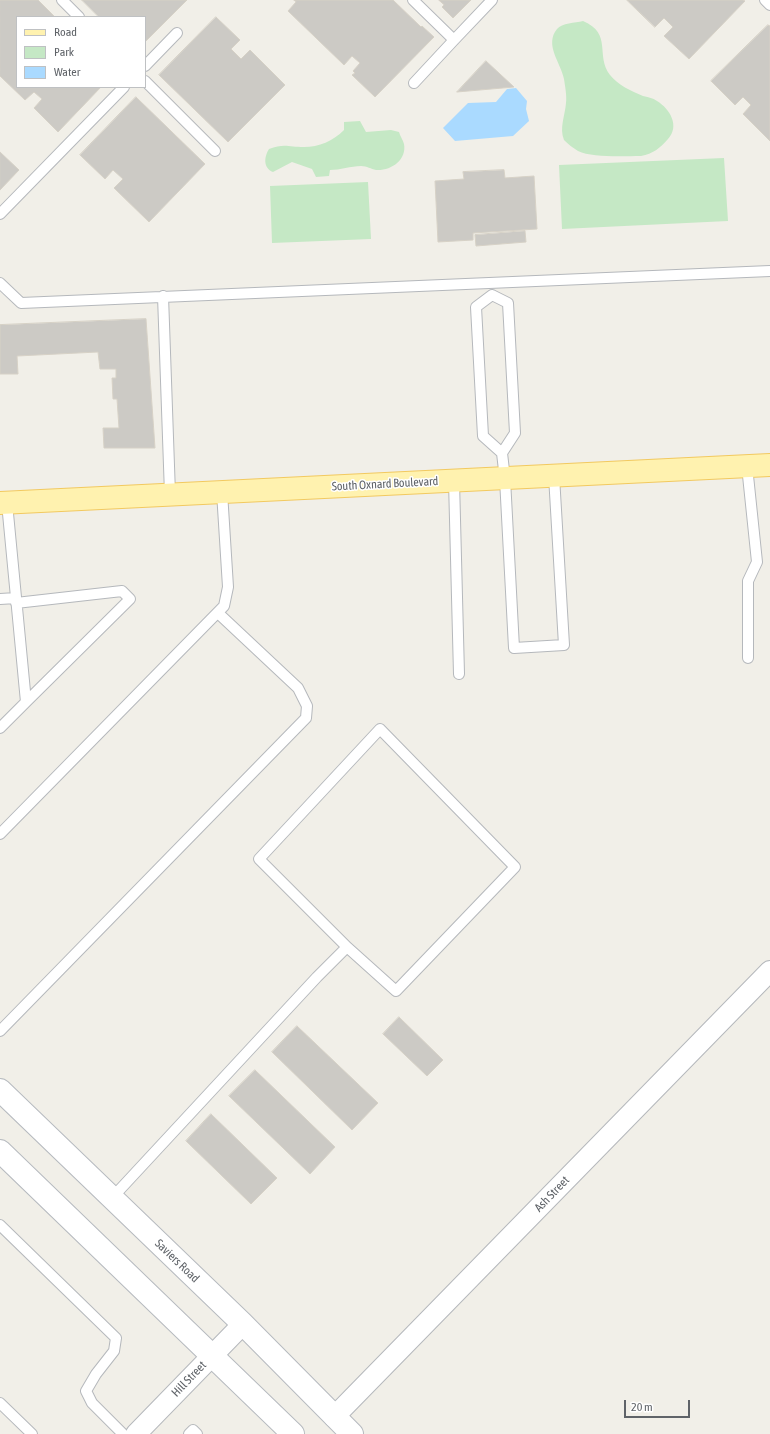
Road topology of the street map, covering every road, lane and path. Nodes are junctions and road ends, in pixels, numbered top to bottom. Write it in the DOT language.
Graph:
graph roads {
  1 [pos="62,0"];
  2 [pos="413,0"];
  3 [pos="492,0"];
  4 [pos="765,0"];
  5 [pos="770,5"];
  6 [pos="78,16"];
  7 [pos="178,33"];
  8 [pos="454,40"];
  9 [pos="146,65"];
  10 [pos="146,82"];
  11 [pos="414,83"];
  12 [pos="123,88"];
  13 [pos="215,151"];
  14 [pos="0,214"];
  15 [pos="770,271"];
  16 [pos="491,282"];
  17 [pos="0,283"];
  18 [pos="492,295"];
  19 [pos="163,296"];
  20 [pos="502,453"];
  21 [pos="770,465"];
  22 [pos="748,466"];
  23 [pos="554,476"];
  24 [pos="505,479"];
  25 [pos="454,481"];
  26 [pos="222,492"];
  27 [pos="170,494"];
  28 [pos="3,503"];
  29 [pos="0,599"];
  30 [pos="16,600"];
  31 [pos="218,613"];
  32 [pos="748,658"];
  33 [pos="459,674"];
  34 [pos="26,702"];
  35 [pos="0,728"];
  36 [pos="0,834"];
  37 [pos="347,947"];
  38 [pos="770,971"];
  39 [pos="0,1031"];
  40 [pos="0,1090"];
  41 [pos="0,1152"];
  42 [pos="112,1198"];
  43 [pos="0,1225"];
  44 [pos="243,1324"];
  45 [pos="212,1355"];
  46 [pos="0,1403"];
  47 [pos="334,1417"];
  48 [pos="142,1432"];
  49 [pos="32,1434"];
  50 [pos="123,1434"];
  51 [pos="189,1434"];
  52 [pos="197,1434"];
  53 [pos="293,1434"];
  54 [pos="352,1434"];
  1 -- 6 [label="lane"];
  2 -- 8 [label="lane"];
  3 -- 8 [label="lane"];
  4 -- 5 [label="lane"];
  7 -- 9 [label="lane"];
  8 -- 11 [label="lane"];
  10 -- 13 [label="lane"];
  12 -- 14 [label="lane"];
  15 -- 16 [label="lane"];
  16 -- 18 [label="lane"];
  16 -- 19 [label="lane"];
  17 -- 19 [label="lane"];
  18 -- 20 [label="lane"];
  18 -- 20 [label="lane"];
  19 -- 27 [label="lane"];
  20 -- 24 [label="lane"];
  21 -- 22 [label="main road, South Oxnard Boulevard"];
  22 -- 23 [label="main road, South Oxnard Boulevard"];
  22 -- 32 [label="lane"];
  23 -- 24 [label="main road, South Oxnard Boulevard"];
  23 -- 24 [label="lane"];
  24 -- 25 [label="main road, South Oxnard Boulevard"];
  25 -- 26 [label="main road, South Oxnard Boulevard"];
  25 -- 33 [label="lane"];
  26 -- 27 [label="main road, South Oxnard Boulevard"];
  26 -- 31 [label="lane"];
  27 -- 28 [label="main road, South Oxnard Boulevard"];
  28 -- 30 [label="lane"];
  29 -- 30 [label="lane"];
  30 -- 34 [label="lane"];
  30 -- 34 [label="lane"];
  31 -- 36 [label="lane"];
  31 -- 39 [label="lane"];
  34 -- 35 [label="lane"];
  37 -- 37 [label="lane"];
  37 -- 42 [label="lane"];
  38 -- 47 [label="street, Ash Street"];
  40 -- 42 [label="main road, Saviers Road"];
  41 -- 45 [label="main road"];
  42 -- 44 [label="main road, Saviers Road"];
  43 -- 50 [label="lane"];
  44 -- 45 [label="street, Hill Street"];
  44 -- 47 [label="main road, Saviers Road"];
  45 -- 48 [label="street, Hill Street"];
  45 -- 53 [label="main road"];
  46 -- 49 [label="lane"];
  47 -- 54 [label="main road, Saviers Road"];
  51 -- 52 [label="lane"];
}
